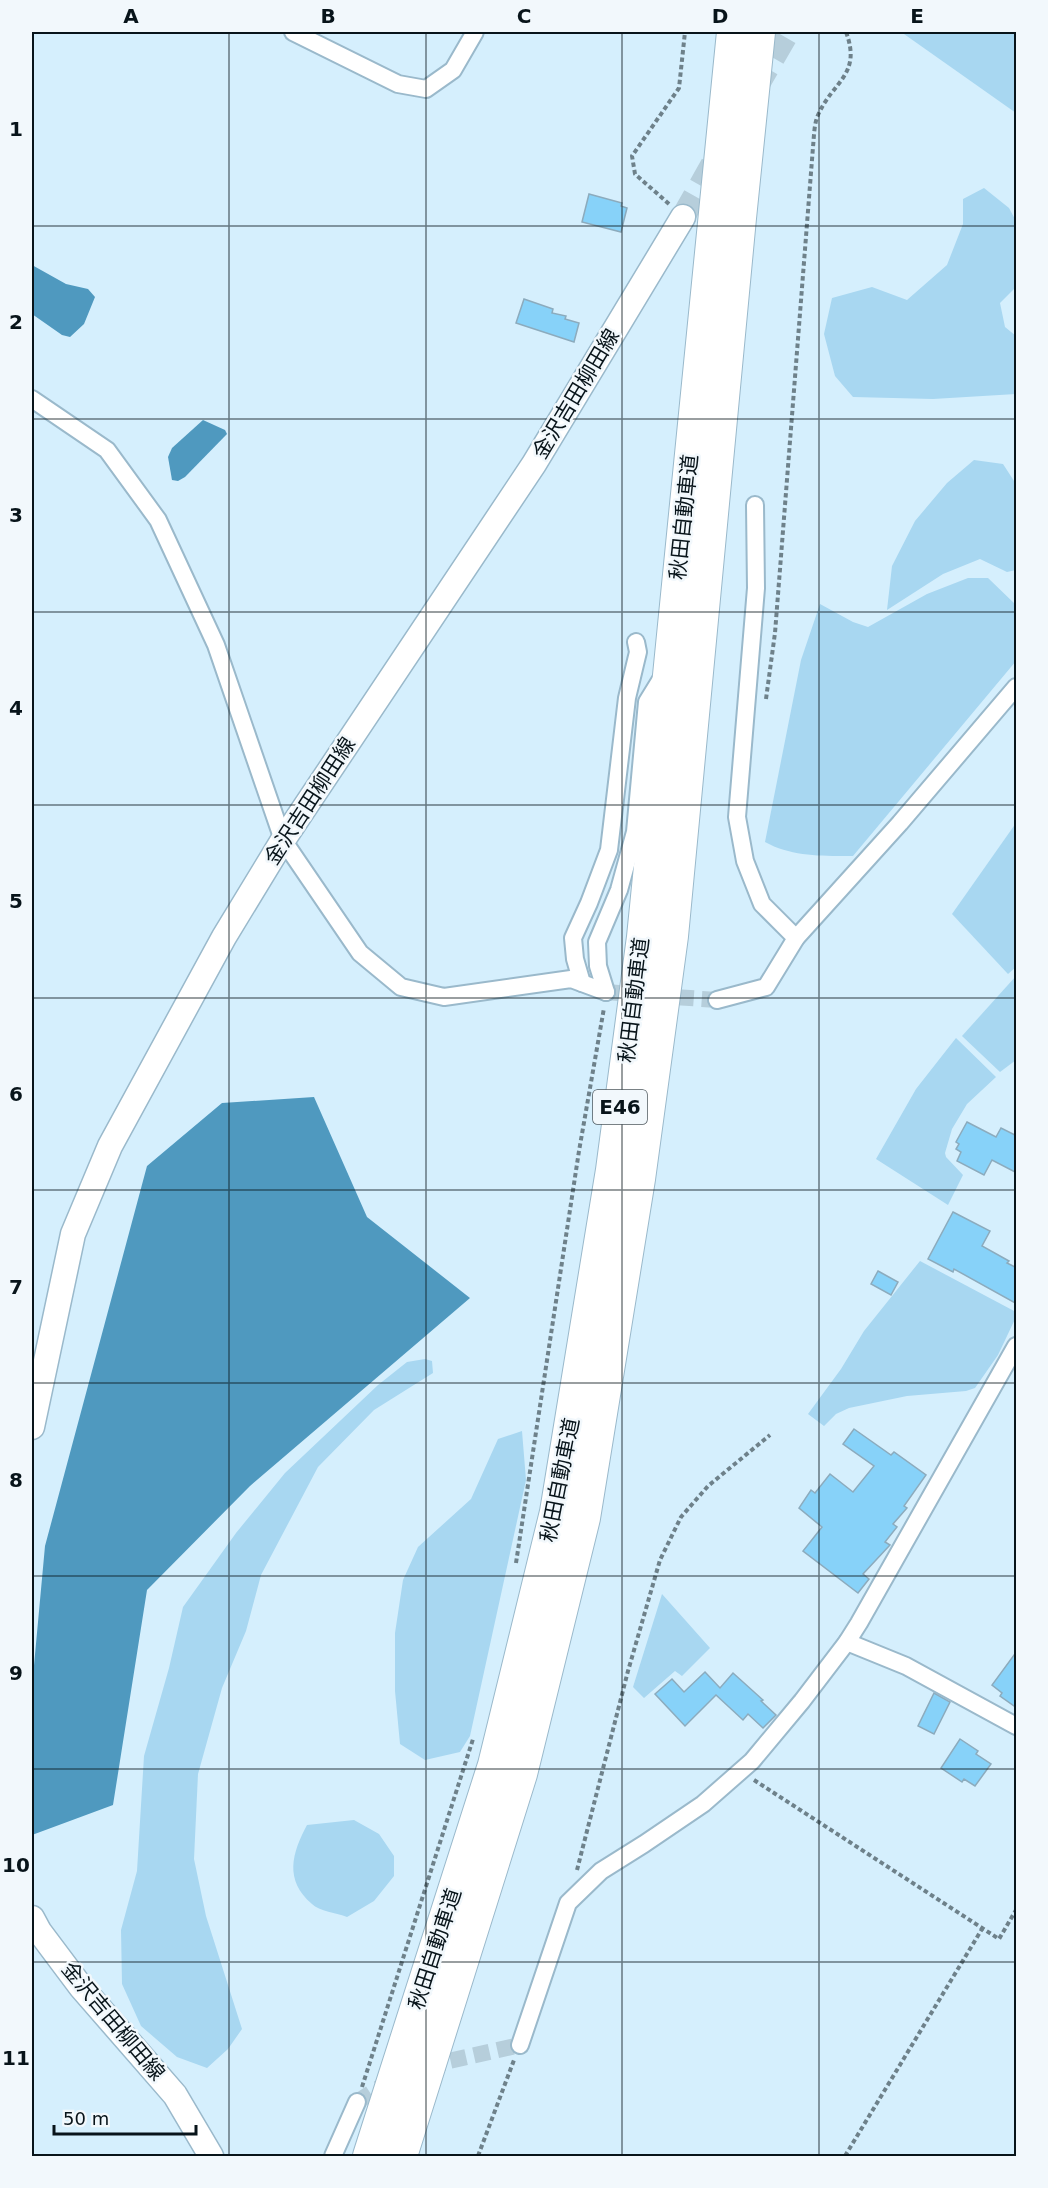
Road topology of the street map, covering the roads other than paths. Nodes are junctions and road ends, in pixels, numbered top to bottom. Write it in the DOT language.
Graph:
graph roads {
  1 [pos="293,32"];
  2 [pos="476,32"];
  3 [pos="733,32"];
  4 [pos="759,32"];
  5 [pos="683,217"];
  6 [pos="32,399"];
  7 [pos="755,505"];
  8 [pos="636,642"];
  9 [pos="669,664"];
  10 [pos="1017,687"];
  11 [pos="283,840"];
  12 [pos="796,938"];
  13 [pos="582,983"];
  14 [pos="717,1000"];
  15 [pos="1017,1346"];
  16 [pos="32,1427"];
  17 [pos="848,1642"];
  18 [pos="1017,1726"];
  19 [pos="32,1918"];
  20 [pos="520,2045"];
  21 [pos="357,2102"];
  22 [pos="212,2157"];
  23 [pos="333,2157"];
  24 [pos="369,2157"];
  25 [pos="401,2157"];
  1 -- 2 [label="street"];
  3 -- 9 [label="highway, 秋田自動車道 / E46"];
  4 -- 25 [label="highway, 秋田自動車道 / E46"];
  5 -- 11 [label="main road, 金沢吉田柳田線"];
  6 -- 11 [label="street"];
  7 -- 12 [label="street"];
  8 -- 13 [label="street"];
  9 -- 13 [label="street"];
  9 -- 24 [label="highway, 秋田自動車道 / E46"];
  10 -- 12 [label="street"];
  11 -- 13 [label="street"];
  11 -- 16 [label="main road, 金沢吉田柳田線"];
  12 -- 14 [label="street"];
  15 -- 17 [label="street"];
  17 -- 18 [label="street"];
  17 -- 20 [label="street"];
  19 -- 22 [label="main road, 金沢吉田柳田線"];
  21 -- 23 [label="street"];
}
